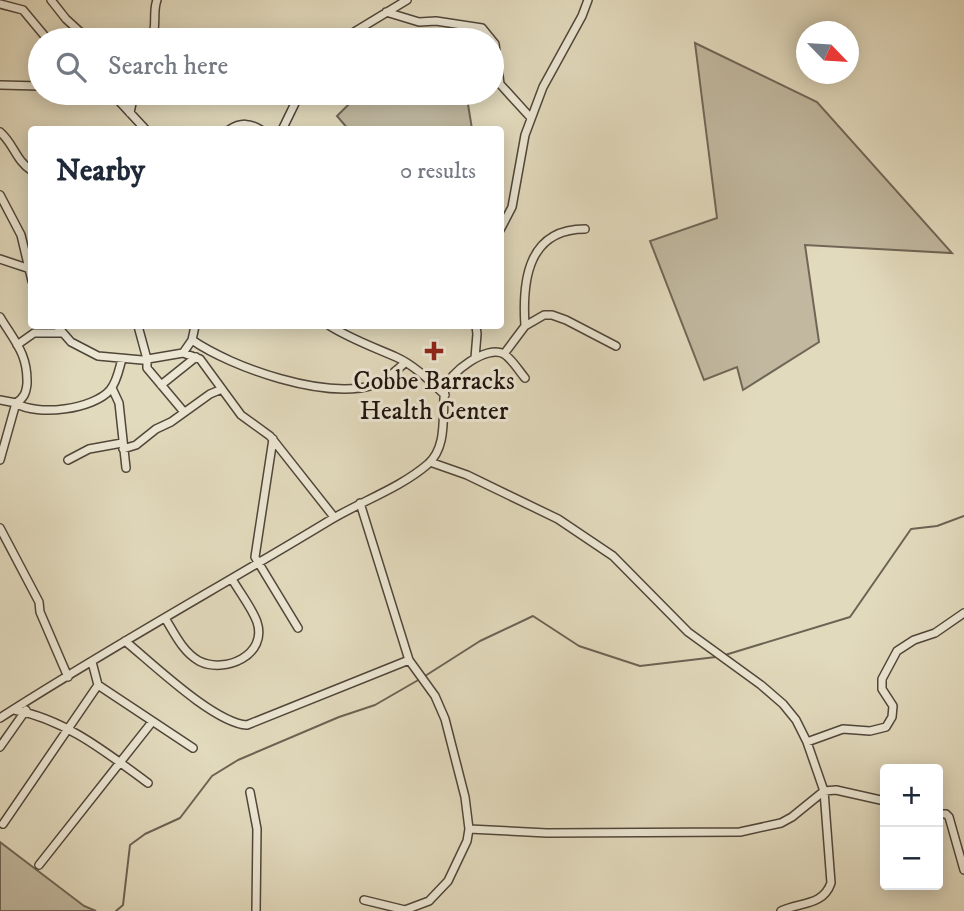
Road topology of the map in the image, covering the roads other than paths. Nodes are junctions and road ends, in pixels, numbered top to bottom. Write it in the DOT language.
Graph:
graph roads {
  1 [pos="51,0"];
  2 [pos="158,0"];
  3 [pos="407,0"];
  4 [pos="588,0"];
  5 [pos="0,4"];
  6 [pos="386,12"];
  7 [pos="38,28"];
  8 [pos="76,28"];
  9 [pos="155,28"];
  10 [pos="360,28"];
  11 [pos="482,28"];
  12 [pos="2,85"];
  13 [pos="28,86"];
  14 [pos="504,89"];
  15 [pos="0,94"];
  16 [pos="121,105"];
  17 [pos="132,105"];
  18 [pos="294,105"];
  19 [pos="130,113"];
  20 [pos="531,118"];
  21 [pos="142,126"];
  22 [pos="284,126"];
  23 [pos="0,132"];
  24 [pos="28,168"];
  25 [pos="0,195"];
  26 [pos="504,222"];
  27 [pos="585,229"];
  28 [pos="0,259"];
  29 [pos="28,261"];
  30 [pos="0,317"];
  31 [pos="525,326"];
  32 [pos="59,329"];
  33 [pos="139,329"];
  34 [pos="194,329"];
  35 [pos="336,329"];
  36 [pos="476,330"];
  37 [pos="62,333"];
  38 [pos="192,340"];
  39 [pos="17,345"];
  40 [pos="616,346"];
  41 [pos="210,350"];
  42 [pos="489,351"];
  43 [pos="183,353"];
  44 [pos="504,354"];
  45 [pos="198,358"];
  46 [pos="475,358"];
  47 [pos="122,359"];
  48 [pos="148,359"];
  49 [pos="405,363"];
  50 [pos="525,378"];
  51 [pos="161,385"];
  52 [pos="112,388"];
  53 [pos="222,389"];
  54 [pos="446,395"];
  55 [pos="0,400"];
  56 [pos="16,403"];
  57 [pos="184,412"];
  58 [pos="273,439"];
  59 [pos="122,446"];
  60 [pos="0,460"];
  61 [pos="68,460"];
  62 [pos="430,462"];
  63 [pos="126,468"];
  64 [pos="360,503"];
  65 [pos="334,517"];
  66 [pos="0,528"];
  67 [pos="258,564"];
  68 [pos="232,579"];
  69 [pos="964,613"];
  70 [pos="165,618"];
  71 [pos="298,628"];
  72 [pos="125,641"];
  73 [pos="409,660"];
  74 [pos="92,662"];
  75 [pos="68,677"];
  76 [pos="98,685"];
  77 [pos="34,698"];
  78 [pos="13,709"];
  79 [pos="24,712"];
  80 [pos="0,718"];
  81 [pos="152,722"];
  82 [pos="68,728"];
  83 [pos="807,742"];
  84 [pos="0,747"];
  85 [pos="193,748"];
  86 [pos="121,763"];
  87 [pos="148,783"];
  88 [pos="824,791"];
  89 [pos="250,792"];
  90 [pos="880,800"];
  91 [pos="943,814"];
  92 [pos="3,824"];
  93 [pos="469,829"];
  94 [pos="39,865"];
  95 [pos="964,870"];
  96 [pos="364,900"];
  97 [pos="395,910"];
  98 [pos="256,911"];
  99 [pos="781,911"];
  1 -- 8 [label="street"];
  2 -- 9 [label="street"];
  3 -- 6 [label="street"];
  4 -- 20 [label="street"];
  5 -- 7 [label="street"];
  6 -- 10 [label="street"];
  6 -- 11 [label="street"];
  12 -- 13 [label="street"];
  12 -- 15 [label="street"];
  14 -- 20 [label="street"];
  16 -- 19 [label="street"];
  17 -- 19 [label="street"];
  18 -- 22 [label="street"];
  19 -- 21 [label="street"];
  20 -- 26 [label="street"];
  23 -- 24 [label="street"];
  25 -- 29 [label="street"];
  27 -- 31 [label="street"];
  28 -- 29 [label="street"];
  30 -- 39 [label="street"];
  31 -- 40 [label="street"];
  31 -- 44 [label="street"];
  32 -- 37 [label="street"];
  33 -- 48 [label="street"];
  34 -- 38 [label="street"];
  35 -- 49 [label="street"];
  36 -- 42 [label="street"];
  36 -- 46 [label="street"];
  37 -- 39 [label="street"];
  37 -- 47 [label="street"];
  38 -- 41 [label="street"];
  38 -- 43 [label="street"];
  39 -- 56 [label="street"];
  41 -- 45 [label="street"];
  41 -- 49 [label="street"];
  42 -- 44 [label="street"];
  42 -- 46 [label="street"];
  43 -- 45 [label="street"];
  43 -- 48 [label="street"];
  44 -- 50 [label="street"];
  45 -- 51 [label="street"];
  45 -- 53 [label="street"];
  46 -- 54 [label="street"];
  47 -- 48 [label="street"];
  47 -- 52 [label="street"];
  48 -- 51 [label="street"];
  49 -- 54 [label="street"];
  51 -- 57 [label="street"];
  52 -- 56 [label="street"];
  52 -- 59 [label="street"];
  53 -- 57 [label="street"];
  53 -- 58 [label="street"];
  54 -- 62 [label="street"];
  55 -- 56 [label="street"];
  56 -- 60 [label="street"];
  57 -- 59 [label="street"];
  58 -- 65 [label="street"];
  58 -- 67 [label="street"];
  59 -- 61 [label="street"];
  59 -- 63 [label="street"];
  62 -- 64 [label="street"];
  62 -- 83 [label="street"];
  64 -- 65 [label="street"];
  64 -- 73 [label="street"];
  65 -- 67 [label="street"];
  66 -- 75 [label="street"];
  67 -- 68 [label="street"];
  67 -- 71 [label="street"];
  68 -- 70 [label="street"];
  68 -- 70 [label="street"];
  69 -- 83 [label="street"];
  70 -- 72 [label="street"];
  72 -- 73 [label="street"];
  72 -- 74 [label="street"];
  73 -- 93 [label="street"];
  74 -- 75 [label="street"];
  74 -- 76 [label="street"];
  75 -- 77 [label="street"];
  76 -- 81 [label="street"];
  76 -- 82 [label="street"];
  77 -- 78 [label="street"];
  77 -- 79 [label="street"];
  78 -- 79 [label="street"];
  78 -- 80 [label="street"];
  79 -- 82 [label="street"];
  79 -- 84 [label="street"];
  81 -- 85 [label="street"];
  81 -- 86 [label="street"];
  82 -- 86 [label="street"];
  82 -- 92 [label="street"];
  83 -- 88 [label="street"];
  86 -- 87 [label="street"];
  86 -- 94 [label="street"];
  88 -- 90 [label="street"];
  88 -- 93 [label="street"];
  88 -- 99 [label="street"];
  89 -- 98 [label="street"];
  91 -- 95 [label="street"];
  93 -- 97 [label="street"];
  96 -- 97 [label="street"];
}
